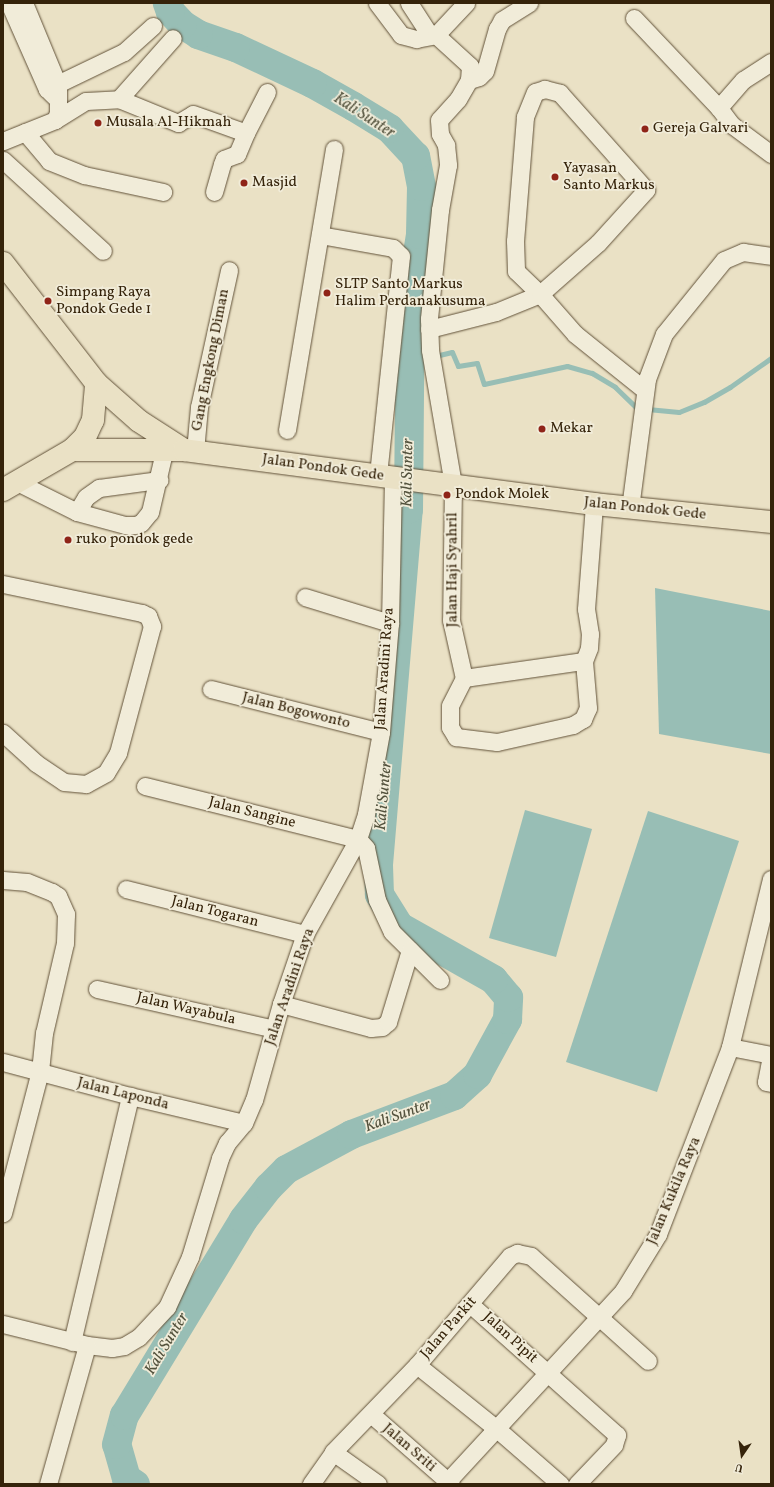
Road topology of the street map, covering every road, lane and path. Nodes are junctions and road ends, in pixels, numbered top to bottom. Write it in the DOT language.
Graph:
graph roads {
  1 [pos="9,3"];
  2 [pos="24,3"];
  3 [pos="377,3"];
  4 [pos="409,3"];
  5 [pos="466,3"];
  6 [pos="529,3"];
  7 [pos="634,18"];
  8 [pos="153,26"];
  9 [pos="433,35"];
  10 [pos="173,38"];
  11 [pos="771,62"];
  12 [pos="469,80"];
  13 [pos="267,92"];
  14 [pos="119,99"];
  15 [pos="55,101"];
  16 [pos="718,108"];
  17 [pos="25,132"];
  18 [pos="246,133"];
  19 [pos="3,141"];
  20 [pos="334,149"];
  21 [pos="771,154"];
  22 [pos="3,160"];
  23 [pos="163,192"];
  24 [pos="214,192"];
  25 [pos="320,235"];
  26 [pos="103,251"];
  27 [pos="771,256"];
  28 [pos="3,263"];
  29 [pos="229,270"];
  30 [pos="11,280"];
  31 [pos="540,294"];
  32 [pos="429,329"];
  33 [pos="96,383"];
  34 [pos="644,396"];
  35 [pos="287,430"];
  36 [pos="178,447"];
  37 [pos="72,450"];
  38 [pos="391,477"];
  39 [pos="159,480"];
  40 [pos="453,484"];
  41 [pos="9,485"];
  42 [pos="594,504"];
  43 [pos="630,508"];
  44 [pos="77,512"];
  45 [pos="771,522"];
  46 [pos="3,584"];
  47 [pos="305,597"];
  48 [pos="390,622"];
  49 [pos="584,662"];
  50 [pos="464,678"];
  51 [pos="211,689"];
  52 [pos="381,732"];
  53 [pos="3,733"];
  54 [pos="145,786"];
  55 [pos="358,839"];
  56 [pos="771,879"];
  57 [pos="3,880"];
  58 [pos="126,889"];
  59 [pos="768,896"];
  60 [pos="305,934"];
  61 [pos="410,950"];
  62 [pos="440,980"];
  63 [pos="97,989"];
  64 [pos="281,1004"];
  65 [pos="274,1029"];
  66 [pos="730,1047"];
  67 [pos="771,1056"];
  68 [pos="3,1062"];
  69 [pos="40,1071"];
  70 [pos="771,1084"];
  71 [pos="130,1096"];
  72 [pos="244,1123"];
  73 [pos="3,1213"];
  74 [pos="470,1304"];
  75 [pos="599,1318"];
  76 [pos="3,1324"];
  77 [pos="79,1344"];
  78 [pos="648,1361"];
  79 [pos="417,1366"];
  80 [pos="549,1373"];
  81 [pos="371,1414"];
  82 [pos="497,1429"];
  83 [pos="333,1452"];
  84 [pos="448,1483"];
  85 [pos="48,1484"];
  86 [pos="310,1484"];
  87 [pos="378,1484"];
  88 [pos="560,1484"];
  89 [pos="577,1484"];
  1 -- 15 [label="street"];
  2 -- 15 [label="street"];
  3 -- 9 [label="street"];
  4 -- 9 [label="street"];
  5 -- 9 [label="street"];
  6 -- 12 [label="street"];
  7 -- 16 [label="street"];
  8 -- 15 [label="street"];
  9 -- 12 [label="street"];
  10 -- 14 [label="street"];
  11 -- 16 [label="street"];
  12 -- 32 [label="street, Jalan Haji Syahril"];
  13 -- 18 [label="street"];
  14 -- 15 [label="street"];
  14 -- 18 [label="street"];
  15 -- 17 [label="street"];
  16 -- 21 [label="street"];
  17 -- 19 [label="street"];
  17 -- 23 [label="street"];
  18 -- 24 [label="street"];
  20 -- 25 [label="street"];
  22 -- 26 [label="street"];
  25 -- 35 [label="street"];
  25 -- 38 [label="street, Jalan Aradini Raya"];
  27 -- 34 [label="street"];
  28 -- 30 [label="main road, Jalan Pondok Gede"];
  29 -- 36 [label="street, Gang Engkong Diman"];
  30 -- 33 [label="main road, Jalan Pondok Gede"];
  31 -- 31 [label="street"];
  31 -- 32 [label="street"];
  31 -- 34 [label="street"];
  32 -- 40 [label="street, Jalan Haji Syahril"];
  33 -- 36 [label="main road, Jalan Pondok Gede"];
  33 -- 37 [label="main road"];
  34 -- 43 [label="street"];
  36 -- 37 [label="main road"];
  36 -- 38 [label="main road, Jalan Pondok Gede"];
  36 -- 39 [label="street, Gang Engkong Diman"];
  37 -- 41 [label="main road"];
  38 -- 40 [label="main road, Jalan Pondok Gede"];
  38 -- 48 [label="street, Jalan Aradini Raya"];
  39 -- 44 [label="street"];
  39 -- 44 [label="street, Gang Engkong Diman"];
  40 -- 42 [label="main road, Jalan Pondok Gede"];
  40 -- 50 [label="street, Jalan Haji Syahril"];
  41 -- 44 [label="street, Gang Engkong Diman"];
  42 -- 43 [label="main road, Jalan Pondok Gede"];
  42 -- 49 [label="street"];
  43 -- 45 [label="main road, Jalan Pondok Gede"];
  46 -- 53 [label="street"];
  47 -- 48 [label="street"];
  48 -- 52 [label="street, Jalan Aradini Raya"];
  49 -- 50 [label="street"];
  49 -- 50 [label="street"];
  51 -- 52 [label="street, Jalan Bogowonto"];
  52 -- 55 [label="street, Jalan Aradini Raya"];
  54 -- 55 [label="street, Jalan Sangine"];
  55 -- 60 [label="street, Jalan Aradini Raya"];
  55 -- 61 [label="street"];
  56 -- 59 [label="street, Jalan Kukila Raya"];
  57 -- 69 [label="street"];
  58 -- 60 [label="street, Jalan Togaran"];
  59 -- 66 [label="street, Jalan Kukila Raya"];
  60 -- 64 [label="street, Jalan Aradini Raya"];
  61 -- 62 [label="street"];
  61 -- 64 [label="street"];
  63 -- 65 [label="street, Jalan Wayabula"];
  64 -- 65 [label="street, Jalan Aradini Raya"];
  65 -- 72 [label="street, Jalan Aradini Raya"];
  66 -- 67 [label="street"];
  66 -- 75 [label="street, Jalan Kukila Raya"];
  67 -- 70 [label="street"];
  68 -- 69 [label="street, Jalan Laponda"];
  69 -- 71 [label="street, Jalan Laponda"];
  69 -- 73 [label="street"];
  71 -- 72 [label="street, Jalan Laponda"];
  71 -- 77 [label="street"];
  72 -- 77 [label="street, Jalan Aradini Raya"];
  74 -- 75 [label="street, Jalan Parkit"];
  74 -- 79 [label="street, Jalan Parkit"];
  74 -- 80 [label="street, Jalan Pipit"];
  75 -- 78 [label="street"];
  75 -- 80 [label="street, Jalan Kukila Raya"];
  76 -- 77 [label="street, Jalan Aradini Raya"];
  77 -- 85 [label="street"];
  79 -- 81 [label="street, Jalan Parkit"];
  79 -- 82 [label="street"];
  80 -- 82 [label="street, Jalan Kukila Raya"];
  80 -- 89 [label="street, Jalan Pipit"];
  81 -- 83 [label="street, Jalan Parkit"];
  81 -- 84 [label="street, Jalan Sriti"];
  82 -- 84 [label="street, Jalan Kukila Raya"];
  82 -- 88 [label="street"];
  83 -- 86 [label="street, Jalan Parkit"];
  83 -- 87 [label="street"];
}
